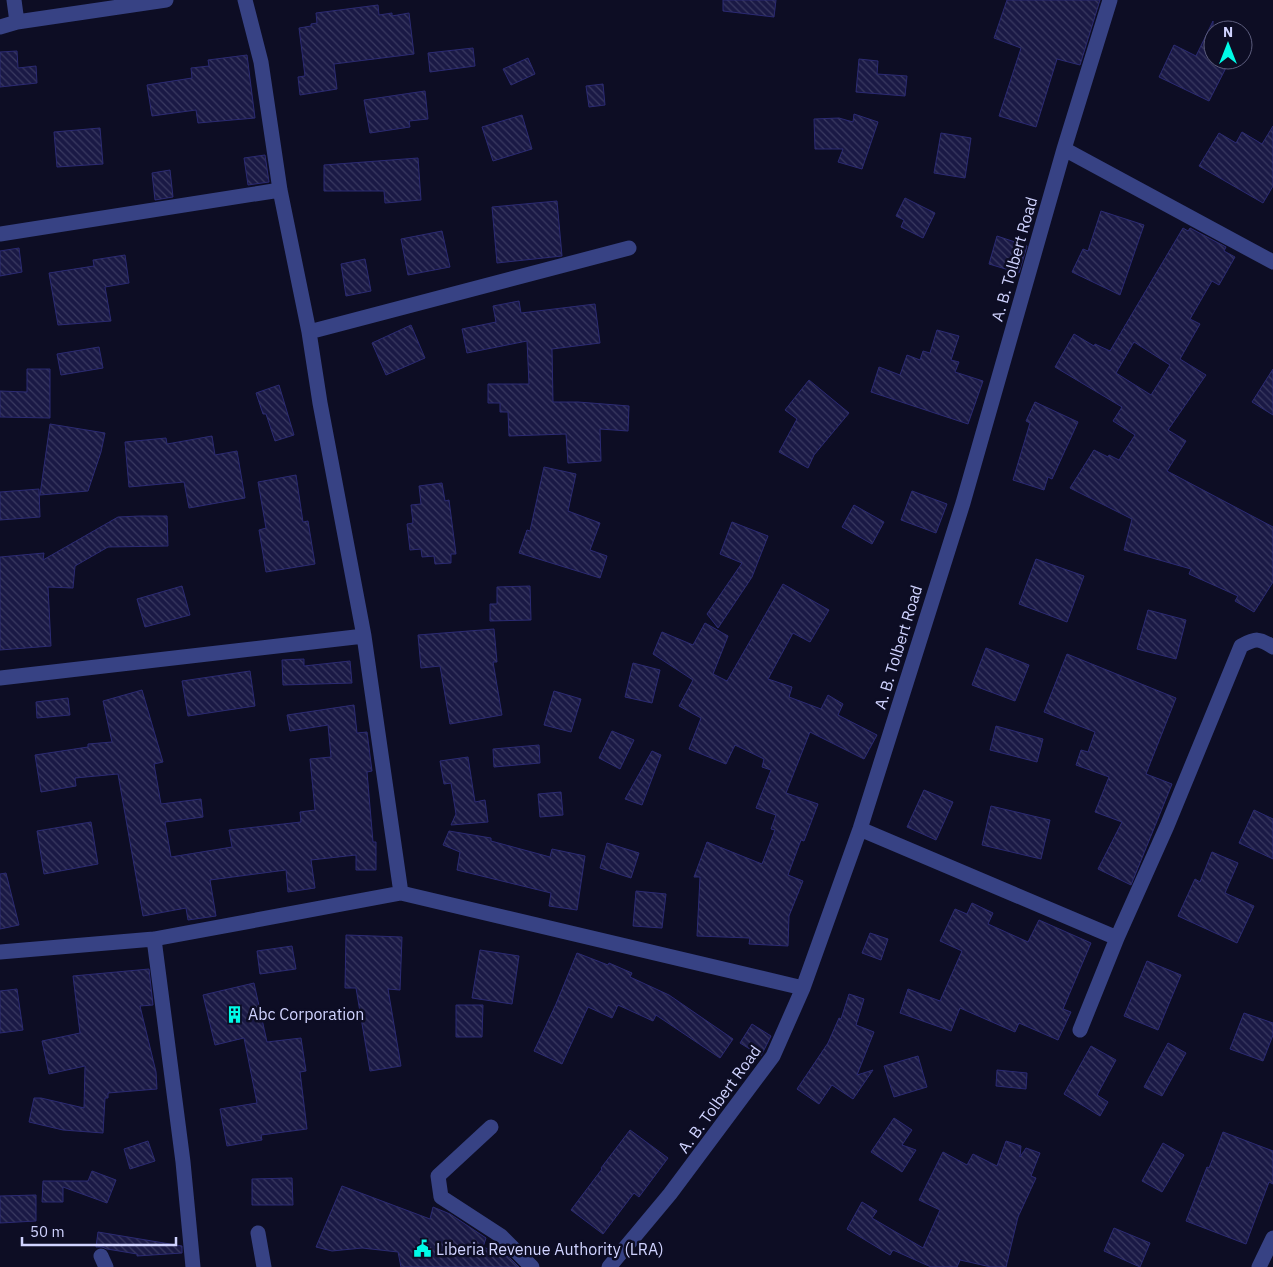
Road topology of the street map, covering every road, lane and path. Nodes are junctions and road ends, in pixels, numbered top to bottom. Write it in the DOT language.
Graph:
graph roads {
  1 [pos="14,0"];
  2 [pos="166,0"];
  3 [pos="245,0"];
  4 [pos="1110,0"];
  5 [pos="17,22"];
  6 [pos="0,27"];
  7 [pos="1064,149"];
  8 [pos="280,190"];
  9 [pos="0,234"];
  10 [pos="629,248"];
  11 [pos="1273,262"];
  12 [pos="309,332"];
  13 [pos="364,636"];
  14 [pos="1273,647"];
  15 [pos="0,678"];
  16 [pos="860,829"];
  17 [pos="401,893"];
  18 [pos="1117,938"];
  19 [pos="154,939"];
  20 [pos="0,952"];
  21 [pos="803,988"];
  22 [pos="1080,1030"];
  23 [pos="491,1127"];
  24 [pos="258,1233"];
  25 [pos="1273,1238"];
  26 [pos="615,1263"];
  27 [pos="193,1267"];
  28 [pos="264,1267"];
  29 [pos="532,1267"];
  30 [pos="1259,1267"];
  1 -- 5 [label="street"];
  2 -- 5 [label="street"];
  3 -- 8 [label="street"];
  4 -- 7 [label="street, A. B. Tolbert Road"];
  5 -- 6 [label="street"];
  7 -- 11 [label="street"];
  7 -- 16 [label="street, A. B. Tolbert Road"];
  8 -- 9 [label="street"];
  8 -- 12 [label="street"];
  10 -- 12 [label="street"];
  12 -- 13 [label="street"];
  13 -- 15 [label="street"];
  13 -- 17 [label="street"];
  14 -- 18 [label="street"];
  16 -- 18 [label="street"];
  16 -- 21 [label="street, A. B. Tolbert Road"];
  17 -- 19 [label="street"];
  17 -- 21 [label="street"];
  18 -- 22 [label="street"];
  19 -- 20 [label="street"];
  19 -- 27 [label="street"];
  21 -- 26 [label="street, A. B. Tolbert Road"];
  23 -- 29 [label="street"];
  24 -- 28 [label="street"];
  25 -- 30 [label="street"];
}
